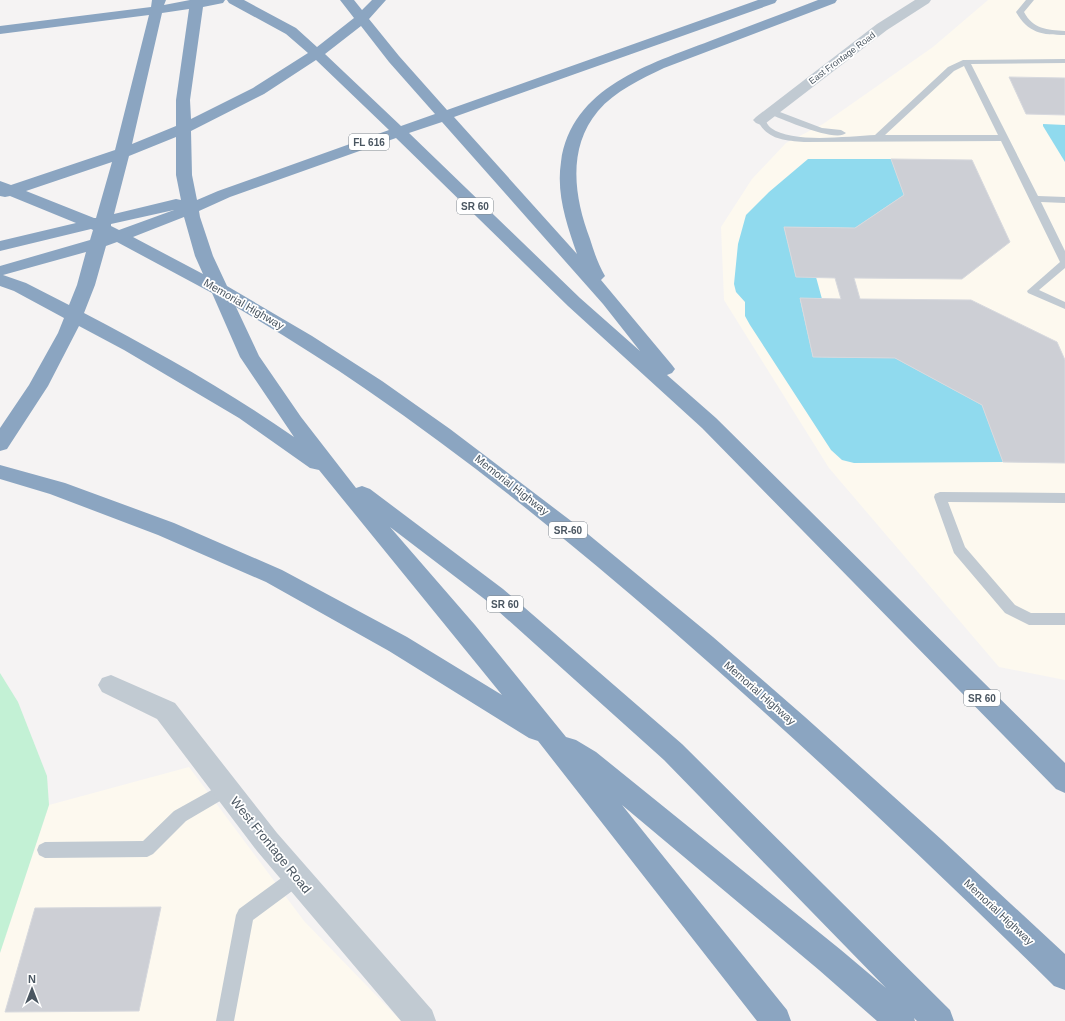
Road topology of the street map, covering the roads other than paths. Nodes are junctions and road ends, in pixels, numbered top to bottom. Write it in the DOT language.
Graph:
graph roads {
  1 [pos="197,0"];
  2 [pos="218,0"];
  3 [pos="234,0"];
  4 [pos="347,0"];
  5 [pos="379,0"];
  6 [pos="770,0"];
  7 [pos="830,0"];
  8 [pos="924,0"];
  9 [pos="1030,0"];
  10 [pos="155,6"];
  11 [pos="0,30"];
  12 [pos="1065,33"];
  13 [pos="1065,61"];
  14 [pos="966,62"];
  15 [pos="766,116"];
  16 [pos="877,138"];
  17 [pos="1004,138"];
  18 [pos="0,186"];
  19 [pos="0,194"];
  20 [pos="224,194"];
  21 [pos="1035,200"];
  22 [pos="1065,200"];
  23 [pos="0,246"];
  24 [pos="1065,262"];
  25 [pos="0,271"];
  26 [pos="0,280"];
  27 [pos="609,300"];
  28 [pos="1065,306"];
  29 [pos="709,422"];
  30 [pos="0,444"];
  31 [pos="0,472"];
  32 [pos="1065,498"];
  33 [pos="1065,620"];
  34 [pos="111,685"];
  35 [pos="1065,781"];
  36 [pos="226,789"];
  37 [pos="45,850"];
  38 [pos="297,877"];
  39 [pos="1065,975"];
  40 [pos="409,1017"];
  41 [pos="225,1021"];
  42 [pos="776,1021"];
  43 [pos="900,1021"];
  44 [pos="939,1021"];
  1 -- 42 [label="highway"];
  2 -- 10 [label="highway"];
  3 -- 29 [label="highway, SR 60"];
  4 -- 27 [label="highway"];
  5 -- 19 [label="highway"];
  6 -- 20 [label="highway, FL 616"];
  7 -- 27 [label="highway"];
  8 -- 15 [label="street, East Frontage Road"];
  9 -- 12 [label="lane"];
  10 -- 11 [label="highway"];
  10 -- 30 [label="highway"];
  13 -- 14 [label="lane"];
  14 -- 16 [label="lane"];
  14 -- 17 [label="lane"];
  15 -- 16 [label="lane"];
  15 -- 16 [label="lane"];
  16 -- 17 [label="lane"];
  17 -- 21 [label="lane"];
  18 -- 39 [label="highway, Memorial Highway / SR-60"];
  20 -- 23 [label="highway, FL 616"];
  20 -- 25 [label="highway"];
  21 -- 22 [label="lane"];
  21 -- 24 [label="lane"];
  24 -- 28 [label="lane"];
  26 -- 44 [label="highway, SR 60"];
  27 -- 29 [label="highway"];
  29 -- 35 [label="highway, SR 60"];
  31 -- 43 [label="highway"];
  32 -- 33 [label="lane"];
  34 -- 36 [label="street, West Frontage Road"];
  36 -- 37 [label="lane"];
  36 -- 38 [label="street, West Frontage Road"];
  38 -- 40 [label="street, West Frontage Road"];
  38 -- 41 [label="lane"];
}
